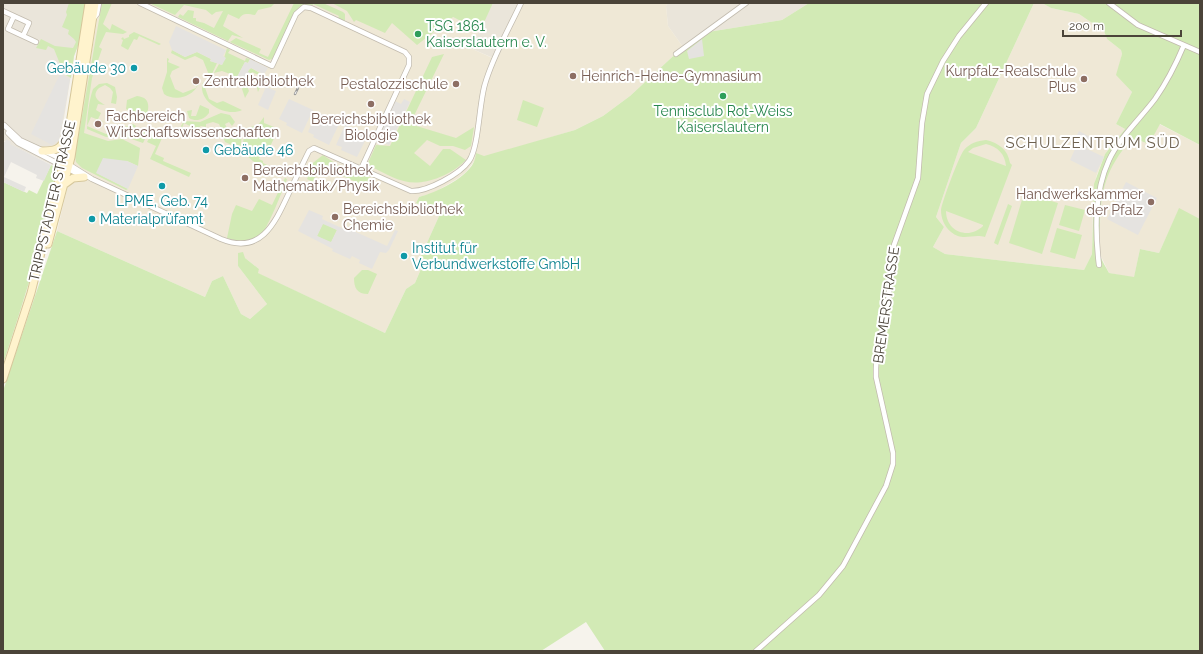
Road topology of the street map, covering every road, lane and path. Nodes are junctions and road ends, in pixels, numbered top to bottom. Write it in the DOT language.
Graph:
graph roads {
  1 [pos="89,3"];
  2 [pos="95,3"];
  3 [pos="99,3"];
  4 [pos="140,3"];
  5 [pos="521,3"];
  6 [pos="746,3"];
  7 [pos="986,3"];
  8 [pos="1109,3"];
  9 [pos="3,11"];
  10 [pos="14,16"];
  11 [pos="93,19"];
  12 [pos="23,36"];
  13 [pos="36,42"];
  14 [pos="1184,45"];
  15 [pos="1200,52"];
  16 [pos="676,54"];
  17 [pos="4,123"];
  18 [pos="70,124"];
  19 [pos="42,151"];
  20 [pos="66,165"];
  21 [pos="361,169"];
  22 [pos="84,177"];
  23 [pos="92,179"];
  24 [pos="62,186"];
  25 [pos="1099,265"];
  26 [pos="31,293"];
  27 [pos="3,379"];
  28 [pos="756,651"];
  1 -- 18 [label="main road, TRIPPSTADTER STRASSE"];
  2 -- 11 [label="main road, TRIPPSTADTER STRASSE"];
  3 -- 11 [label="street"];
  4 -- 21 [label="street"];
  5 -- 21 [label="street"];
  6 -- 16 [label="street"];
  7 -- 28 [label="street, BREMERSTRASSE"];
  8 -- 14 [label="street"];
  9 -- 10 [label="street"];
  10 -- 12 [label="street"];
  10 -- 12 [label="street"];
  11 -- 20 [label="main road, TRIPPSTADTER STRASSE"];
  12 -- 13 [label="street"];
  14 -- 15 [label="street"];
  14 -- 25 [label="street"];
  17 -- 19 [label="street"];
  17 -- 20 [label="street"];
  18 -- 19 [label="main road"];
  18 -- 20 [label="main road, TRIPPSTADTER STRASSE"];
  19 -- 20 [label="street"];
  20 -- 22 [label="street"];
  20 -- 23 [label="street"];
  20 -- 24 [label="main road, TRIPPSTADTER STRASSE"];
  20 -- 26 [label="main road, TRIPPSTADTER STRASSE"];
  21 -- 23 [label="street"];
  22 -- 23 [label="street"];
  22 -- 24 [label="main road"];
  24 -- 26 [label="main road, TRIPPSTADTER STRASSE"];
  26 -- 27 [label="main road"];
}
